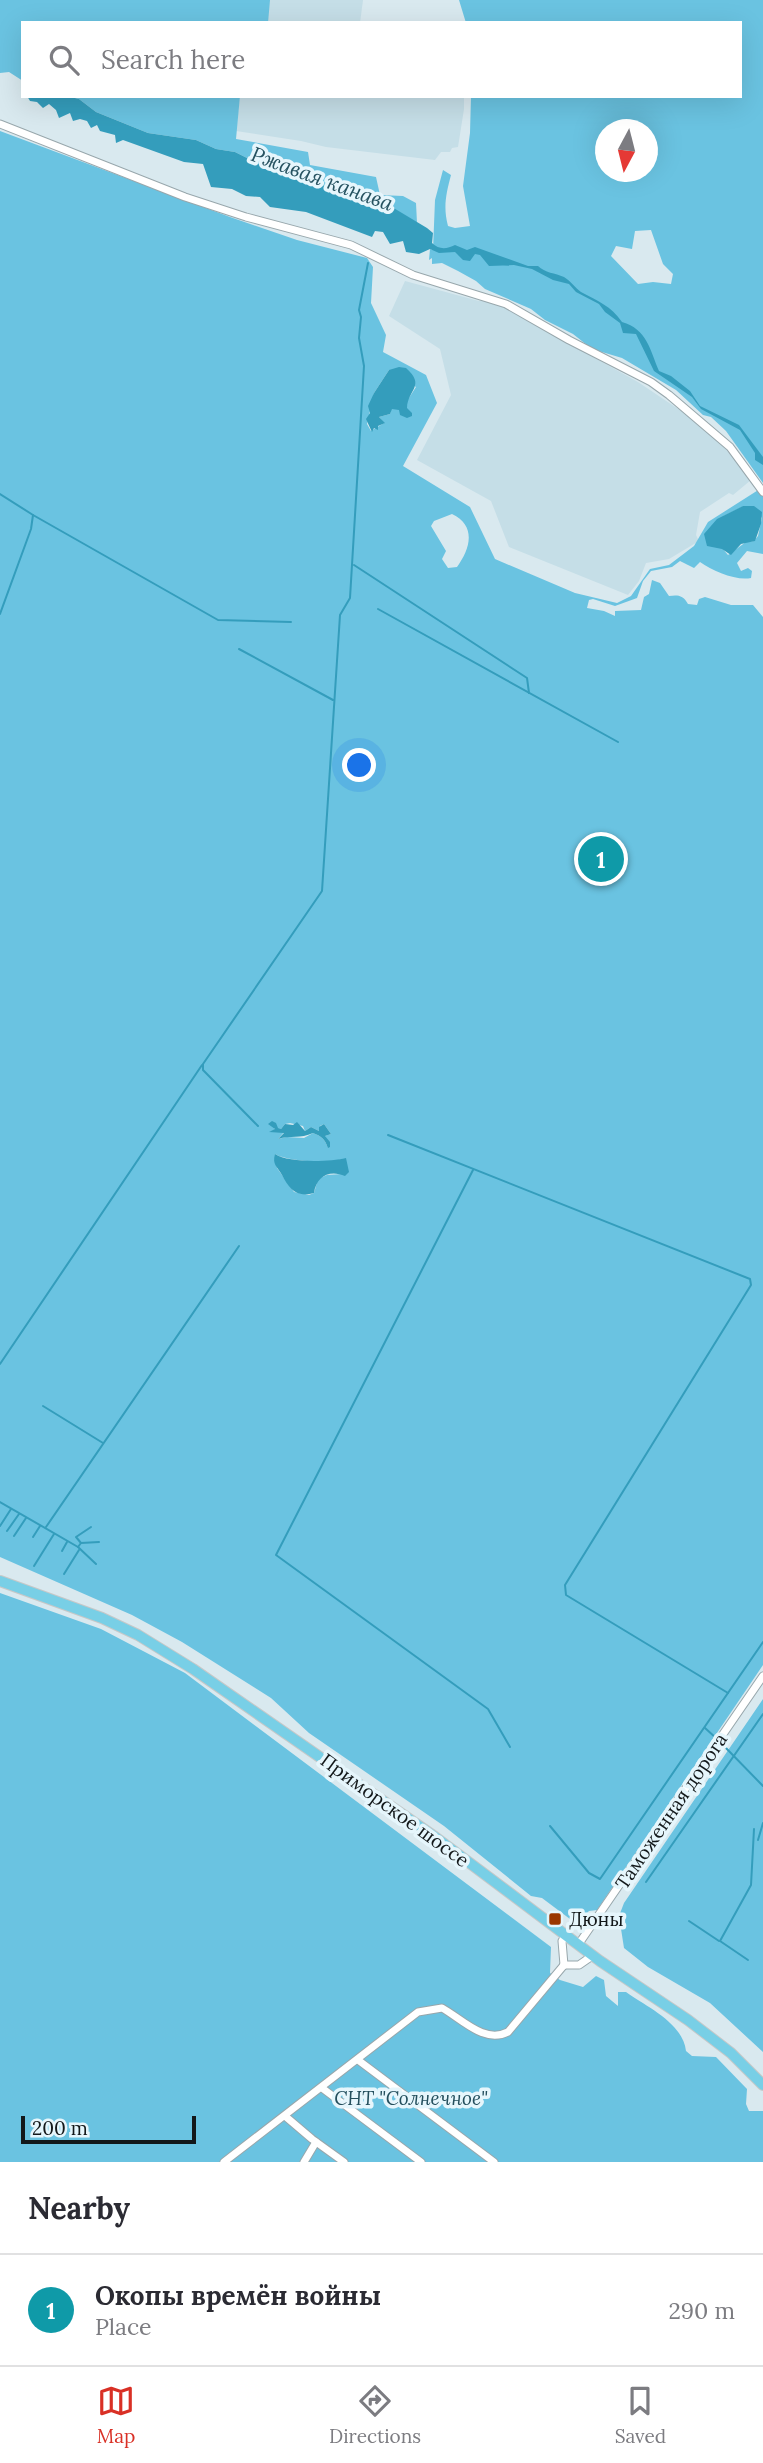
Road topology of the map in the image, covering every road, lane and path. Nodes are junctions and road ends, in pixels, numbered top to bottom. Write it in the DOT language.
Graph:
graph roads {
  1 [pos="0,124"];
  2 [pos="763,492"];
  3 [pos="0,1581"];
  4 [pos="763,1676"];
  5 [pos="566,1935"];
  6 [pos="578,1945"];
  7 [pos="592,1956"];
  8 [pos="564,1965"];
  9 [pos="358,2060"];
  10 [pos="763,2085"];
  11 [pos="322,2088"];
  12 [pos="285,2116"];
  13 [pos="316,2142"];
  14 [pos="224,2162"];
  15 [pos="304,2162"];
  16 [pos="344,2162"];
  17 [pos="421,2162"];
  18 [pos="494,2162"];
  1 -- 2 [label="street"];
  3 -- 5 [label="main road, Приморское шоссе"];
  4 -- 6 [label="street, Таможенная дорога"];
  5 -- 6 [label="main road, Приморское шоссе"];
  5 -- 8 [label="street"];
  6 -- 7 [label="main road, Приморское шоссе"];
  7 -- 8 [label="street"];
  7 -- 10 [label="main road, Приморское шоссе"];
  8 -- 9 [label="street"];
  9 -- 11 [label="street"];
  9 -- 18 [label="street"];
  11 -- 12 [label="street"];
  11 -- 17 [label="street"];
  12 -- 13 [label="street"];
  12 -- 14 [label="street"];
  13 -- 15 [label="street"];
  13 -- 16 [label="street"];
}
